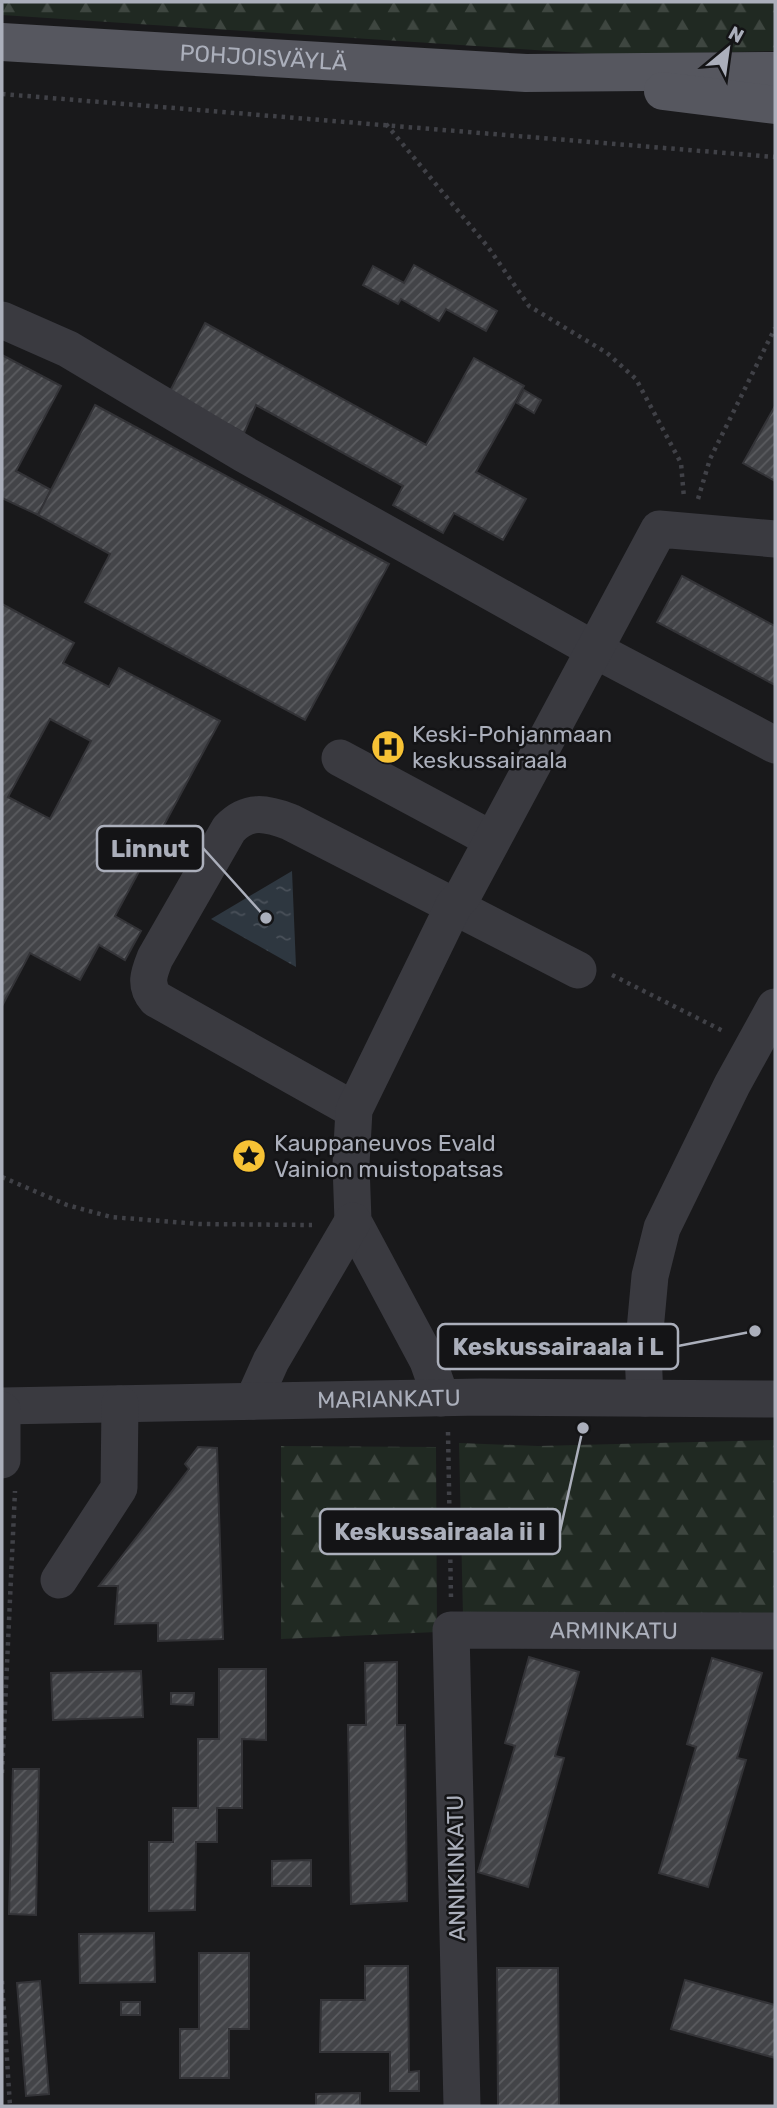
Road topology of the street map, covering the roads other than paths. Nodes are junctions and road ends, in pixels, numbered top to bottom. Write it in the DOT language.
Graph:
graph roads {
  1 [pos="2,42"];
  2 [pos="775,71"];
  3 [pos="526,73"];
  4 [pos="775,105"];
  5 [pos="2,320"];
  6 [pos="775,539"];
  7 [pos="593,649"];
  8 [pos="775,745"];
  9 [pos="340,758"];
  10 [pos="491,839"];
  11 [pos="454,905"];
  12 [pos="592,972"];
  13 [pos="775,1007"];
  14 [pos="354,1110"];
  15 [pos="353,1221"];
  16 [pos="645,1398"];
  17 [pos="775,1399"];
  18 [pos="253,1401"];
  19 [pos="120,1404"];
  20 [pos="2,1408"];
  21 [pos="444,1414"];
  22 [pos="9,1471"];
  23 [pos="59,1580"];
  24 [pos="451,1630"];
  25 [pos="775,1631"];
  26 [pos="462,2106"];
  1 -- 3 [label="main road, POHJOISVÄYLÄ"];
  2 -- 3 [label="main road, POHJOISVÄYLÄ"];
  3 -- 4 [label="main road, POHJOISVÄYLÄ"];
  5 -- 7 [label="street"];
  6 -- 7 [label="street"];
  7 -- 8 [label="street"];
  7 -- 10 [label="street"];
  9 -- 10 [label="street"];
  10 -- 11 [label="street"];
  11 -- 12 [label="street"];
  11 -- 14 [label="street"];
  11 -- 14 [label="street"];
  13 -- 16 [label="street"];
  14 -- 15 [label="street"];
  15 -- 18 [label="street"];
  15 -- 21 [label="street"];
  16 -- 17 [label="street, MARIANKATU"];
  16 -- 21 [label="street, MARIANKATU"];
  18 -- 19 [label="street, MARIANKATU"];
  18 -- 21 [label="street, MARIANKATU"];
  19 -- 20 [label="street, MARIANKATU"];
  19 -- 23 [label="street"];
  20 -- 22 [label="street"];
  24 -- 25 [label="street, ARMINKATU"];
  24 -- 26 [label="street, ANNIKINKATU"];
}
